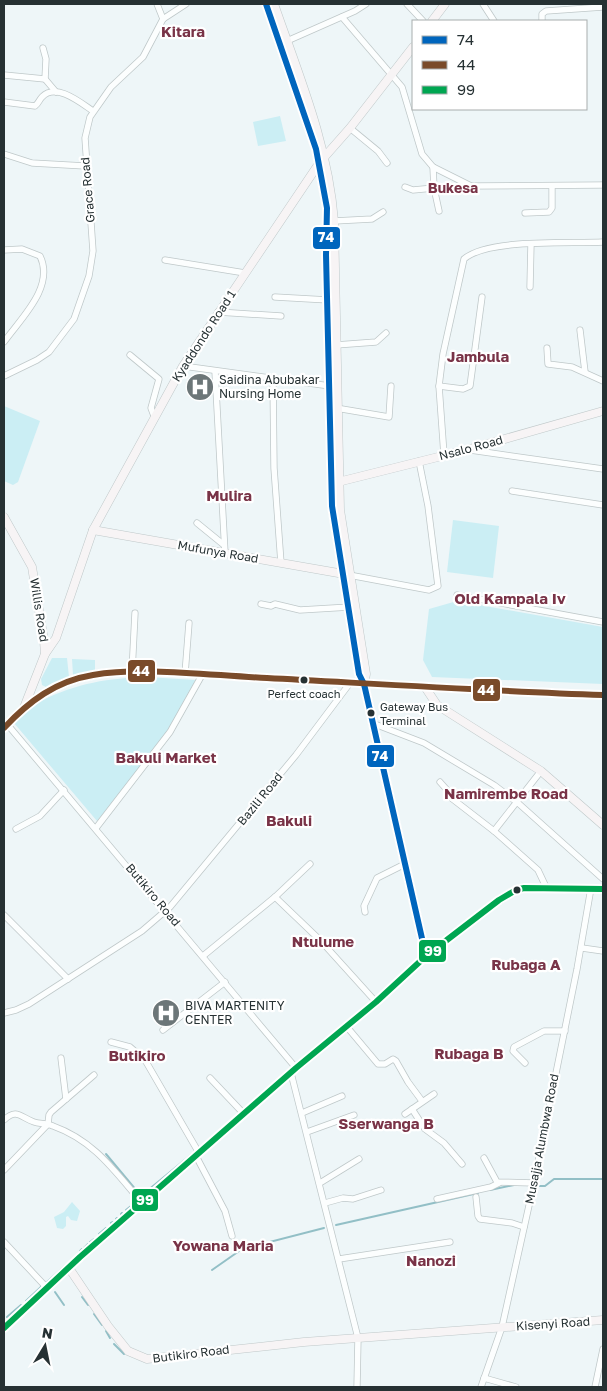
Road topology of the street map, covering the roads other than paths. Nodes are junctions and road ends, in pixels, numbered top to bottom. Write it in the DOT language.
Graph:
graph roads {
  1 [pos="186,4"];
  2 [pos="266,4"];
  3 [pos="274,4"];
  4 [pos="366,4"];
  5 [pos="407,4"];
  6 [pos="445,4"];
  7 [pos="483,4"];
  8 [pos="157,5"];
  9 [pos="603,7"];
  10 [pos="173,11"];
  11 [pos="342,16"];
  12 [pos="163,19"];
  13 [pos="422,20"];
  14 [pos="433,20"];
  15 [pos="493,20"];
  16 [pos="542,20"];
  17 [pos="287,40"];
  18 [pos="43,48"];
  19 [pos="412,48"];
  20 [pos="4,74"];
  21 [pos="393,75"];
  22 [pos="45,79"];
  23 [pos="56,92"];
  24 [pos="4,102"];
  25 [pos="93,111"];
  26 [pos="350,128"];
  27 [pos="4,154"];
  28 [pos="326,155"];
  29 [pos="320,162"];
  30 [pos="387,163"];
  31 [pos="86,166"];
  32 [pos="434,168"];
  33 [pos="603,185"];
  34 [pos="405,187"];
  35 [pos="552,187"];
  36 [pos="434,188"];
  37 [pos="439,211"];
  38 [pos="383,212"];
  39 [pos="525,213"];
  40 [pos="334,221"];
  41 [pos="603,242"];
  42 [pos="531,244"];
  43 [pos="4,250"];
  44 [pos="165,260"];
  45 [pos="245,273"];
  46 [pos="530,287"];
  47 [pos="274,297"];
  48 [pos="482,297"];
  49 [pos="328,300"];
  50 [pos="218,312"];
  51 [pos="281,316"];
  52 [pos="580,330"];
  53 [pos="386,334"];
  54 [pos="4,342"];
  55 [pos="336,345"];
  56 [pos="547,348"];
  57 [pos="130,355"];
  58 [pos="183,366"];
  59 [pos="215,371"];
  60 [pos="585,372"];
  61 [pos="4,376"];
  62 [pos="273,380"];
  63 [pos="603,381"];
  64 [pos="330,386"];
  65 [pos="391,386"];
  66 [pos="440,386"];
  67 [pos="336,408"];
  68 [pos="603,411"];
  69 [pos="154,416"];
  70 [pos="466,450"];
  71 [pos="444,455"];
  72 [pos="419,461"];
  73 [pos="603,469"];
  74 [pos="338,482"];
  75 [pos="512,491"];
  76 [pos="603,505"];
  77 [pos="4,517"];
  78 [pos="197,523"];
  79 [pos="93,530"];
  80 [pos="224,549"];
  81 [pos="281,563"];
  82 [pos="347,575"];
  83 [pos="457,595"];
  84 [pos="261,604"];
  85 [pos="350,607"];
  86 [pos="135,613"];
  87 [pos="603,622"];
  88 [pos="189,623"];
  89 [pos="45,654"];
  90 [pos="132,672"];
  91 [pos="185,674"];
  92 [pos="202,675"];
  93 [pos="35,683"];
  94 [pos="350,683"];
  95 [pos="364,684"];
  96 [pos="425,687"];
  97 [pos="444,688"];
  98 [pos="46,692"];
  99 [pos="603,695"];
  100 [pos="430,696"];
  101 [pos="24,707"];
  102 [pos="372,723"];
  103 [pos="6,726"];
  104 [pos="542,771"];
  105 [pos="440,782"];
  106 [pos="64,790"];
  107 [pos="518,803"];
  108 [pos="603,825"];
  109 [pos="96,828"];
  110 [pos="16,829"];
  111 [pos="494,831"];
  112 [pos="310,864"];
  113 [pos="405,864"];
  114 [pos="603,879"];
  115 [pos="546,887"];
  116 [pos="591,888"];
  117 [pos="603,888"];
  118 [pos="275,897"];
  119 [pos="165,911"];
  120 [pos="365,912"];
  121 [pos="4,915"];
  122 [pos="582,948"];
  123 [pos="603,951"];
  124 [pos="203,956"];
  125 [pos="426,956"];
  126 [pos="68,979"];
  127 [pos="225,982"];
  128 [pos="376,1002"];
  129 [pos="4,1013"];
  130 [pos="347,1026"];
  131 [pos="163,1030"];
  132 [pos="565,1031"];
  133 [pos="111,1042"];
  134 [pos="61,1058"];
  135 [pos="525,1063"];
  136 [pos="294,1071"];
  137 [pos="94,1075"];
  138 [pos="210,1078"];
  139 [pos="434,1094"];
  140 [pos="342,1096"];
  141 [pos="66,1099"];
  142 [pos="422,1101"];
  143 [pos="412,1109"];
  144 [pos="302,1113"];
  145 [pos="244,1114"];
  146 [pos="405,1114"];
  147 [pos="354,1115"];
  148 [pos="4,1120"];
  149 [pos="48,1124"];
  150 [pos="307,1132"];
  151 [pos="198,1154"];
  152 [pos="484,1158"];
  153 [pos="358,1159"];
  154 [pos="462,1164"];
  155 [pos="4,1170"];
  156 [pos="320,1183"];
  157 [pos="499,1183"];
  158 [pos="534,1184"];
  159 [pos="381,1190"];
  160 [pos="476,1197"];
  161 [pos="437,1199"];
  162 [pos="325,1203"];
  163 [pos="143,1204"];
  164 [pos="524,1227"];
  165 [pos="232,1236"];
  166 [pos="4,1242"];
  167 [pos="450,1242"];
  168 [pos="339,1260"];
  169 [pos="69,1268"];
  170 [pos="47,1288"];
  171 [pos="603,1320"];
  172 [pos="502,1327"];
  173 [pos="4,1328"];
  174 [pos="358,1338"];
  175 [pos="603,1349"];
  176 [pos="484,1378"];
  177 [pos="357,1387"];
  178 [pos="481,1387"];
  179 [pos="516,1387"];
  180 [pos="595,1387"];
  1 -- 10 [label="street, Grace Road"];
  2 -- 29 [label="main road"];
  3 -- 17 [label="main road"];
  4 -- 11 [label="street"];
  5 -- 13 [label="street"];
  6 -- 14 [label="main road"];
  7 -- 15 [label="street"];
  8 -- 10 [label="street"];
  8 -- 12 [label="street"];
  9 -- 16 [label="street"];
  10 -- 12 [label="street, Grace Road"];
  11 -- 17 [label="street"];
  11 -- 21 [label="street"];
  12 -- 25 [label="street, Grace Road"];
  17 -- 28 [label="main road"];
  18 -- 22 [label="street"];
  19 -- 21 [label="main road, Kyaddondo Road 1"];
  20 -- 22 [label="street"];
  21 -- 26 [label="main road, Kyaddondo Road 1"];
  21 -- 32 [label="street"];
  22 -- 23 [label="street"];
  23 -- 24 [label="street"];
  23 -- 25 [label="street"];
  25 -- 31 [label="street, Grace Road"];
  26 -- 28 [label="main road, Kyaddondo Road 1"];
  26 -- 30 [label="street"];
  27 -- 31 [label="street"];
  28 -- 29 [label="main road, Kyaddondo Road 1"];
  28 -- 40 [label="main road"];
  29 -- 45 [label="main road, Kyaddondo Road 1"];
  29 -- 49 [label="main road"];
  31 -- 61 [label="street, Grace Road"];
  32 -- 35 [label="street"];
  32 -- 36 [label="street"];
  33 -- 35 [label="street"];
  34 -- 36 [label="street"];
  35 -- 39 [label="street"];
  36 -- 37 [label="street"];
  38 -- 40 [label="street"];
  40 -- 55 [label="main road"];
  41 -- 42 [label="street"];
  42 -- 46 [label="street"];
  42 -- 66 [label="street"];
  43 -- 54 [label="street"];
  44 -- 45 [label="street"];
  45 -- 50 [label="main road, Kyaddondo Road 1"];
  47 -- 49 [label="street"];
  48 -- 66 [label="street"];
  49 -- 64 [label="main road"];
  50 -- 51 [label="street"];
  50 -- 58 [label="main road, Kyaddondo Road 1"];
  52 -- 60 [label="street"];
  53 -- 55 [label="street"];
  55 -- 67 [label="main road"];
  56 -- 60 [label="street"];
  57 -- 69 [label="street"];
  58 -- 59 [label="street"];
  58 -- 69 [label="main road, Kyaddondo Road 1"];
  59 -- 62 [label="street"];
  59 -- 80 [label="street"];
  60 -- 63 [label="street"];
  62 -- 64 [label="street"];
  62 -- 81 [label="street"];
  64 -- 82 [label="main road"];
  65 -- 67 [label="street"];
  66 -- 71 [label="street"];
  67 -- 74 [label="main road"];
  68 -- 70 [label="main road, Nsalo Road"];
  69 -- 79 [label="main road, Kyaddondo Road 1"];
  70 -- 71 [label="main road, Nsalo Road"];
  70 -- 73 [label="street"];
  71 -- 72 [label="main road, Nsalo Road"];
  72 -- 74 [label="main road, Nsalo Road"];
  72 -- 82 [label="street"];
  74 -- 82 [label="main road"];
  75 -- 76 [label="street"];
  77 -- 89 [label="main road, Willis Road"];
  78 -- 80 [label="street"];
  79 -- 80 [label="main road, Mufunya Road"];
  79 -- 89 [label="main road, Kyaddondo Road 1"];
  80 -- 81 [label="main road, Mufunya Road"];
  81 -- 82 [label="main road, Mufunya Road"];
  82 -- 85 [label="main road"];
  82 -- 95 [label="main road"];
  83 -- 87 [label="street"];
  84 -- 85 [label="street"];
  85 -- 95 [label="main road"];
  86 -- 90 [label="street"];
  88 -- 91 [label="street"];
  89 -- 93 [label="main road, Willis Road"];
  90 -- 91 [label="main road"];
  90 -- 98 [label="main road"];
  91 -- 92 [label="main road"];
  92 -- 94 [label="main road"];
  92 -- 109 [label="street"];
  93 -- 98 [label="main road"];
  93 -- 101 [label="main road, Willis Road"];
  94 -- 95 [label="main road"];
  94 -- 119 [label="street, Bazili Road"];
  95 -- 96 [label="main road"];
  95 -- 102 [label="main road"];
  96 -- 97 [label="main road"];
  96 -- 100 [label="main road"];
  97 -- 99 [label="main road"];
  97 -- 100 [label="main road"];
  98 -- 101 [label="main road"];
  100 -- 104 [label="main road"];
  101 -- 103 [label="main road"];
  102 -- 107 [label="street"];
  102 -- 113 [label="main road"];
  103 -- 106 [label="street, Butikiro Road"];
  104 -- 107 [label="street"];
  104 -- 108 [label="main road"];
  105 -- 111 [label="street"];
  106 -- 109 [label="street, Butikiro Road"];
  106 -- 110 [label="street"];
  107 -- 111 [label="street"];
  107 -- 114 [label="street"];
  109 -- 119 [label="street, Butikiro Road"];
  111 -- 115 [label="street"];
  112 -- 118 [label="street"];
  113 -- 120 [label="street"];
  113 -- 125 [label="main road"];
  115 -- 116 [label="main road"];
  115 -- 125 [label="main road"];
  116 -- 117 [label="main road"];
  116 -- 122 [label="street, Musajja Alumbwa Road"];
  118 -- 124 [label="street"];
  118 -- 128 [label="street"];
  119 -- 124 [label="street, Butikiro Road"];
  119 -- 126 [label="street, Bazili Road"];
  121 -- 126 [label="street"];
  122 -- 123 [label="street"];
  122 -- 132 [label="street, Musajja Alumbwa Road"];
  124 -- 127 [label="street, Butikiro Road"];
  125 -- 128 [label="main road"];
  126 -- 129 [label="street, Bazili Road"];
  127 -- 131 [label="street"];
  127 -- 136 [label="street, Butikiro Road"];
  128 -- 130 [label="main road"];
  130 -- 136 [label="main road"];
  130 -- 142 [label="street"];
  132 -- 135 [label="street"];
  132 -- 158 [label="street, Musajja Alumbwa Road"];
  133 -- 151 [label="street"];
  134 -- 141 [label="street"];
  136 -- 144 [label="street, Butikiro Road"];
  136 -- 145 [label="main road"];
  137 -- 141 [label="street"];
  138 -- 145 [label="street"];
  139 -- 142 [label="street"];
  140 -- 144 [label="street"];
  141 -- 149 [label="street"];
  142 -- 143 [label="street"];
  143 -- 146 [label="street"];
  143 -- 154 [label="street"];
  144 -- 150 [label="street, Butikiro Road"];
  145 -- 151 [label="main road"];
  147 -- 150 [label="street"];
  148 -- 149 [label="street"];
  149 -- 155 [label="street"];
  149 -- 163 [label="street"];
  150 -- 156 [label="street, Butikiro Road"];
  151 -- 163 [label="main road"];
  151 -- 165 [label="street"];
  152 -- 157 [label="street"];
  153 -- 156 [label="street"];
  156 -- 162 [label="street, Butikiro Road"];
  157 -- 158 [label="street"];
  157 -- 161 [label="street"];
  158 -- 164 [label="street, Musajja Alumbwa Road"];
  159 -- 162 [label="street"];
  160 -- 164 [label="street"];
  162 -- 168 [label="street, Butikiro Road"];
  163 -- 169 [label="main road"];
  164 -- 172 [label="street, Musajja Alumbwa Road"];
  166 -- 170 [label="street"];
  167 -- 168 [label="street"];
  168 -- 174 [label="street, Butikiro Road"];
  169 -- 170 [label="main road"];
  169 -- 174 [label="main road, Butikiro Road"];
  170 -- 173 [label="main road"];
  171 -- 172 [label="main road, Kisenyi Road"];
  172 -- 174 [label="main road, Butikiro Road"];
  172 -- 176 [label="street, Musajja Alumbwa Road"];
  174 -- 177 [label="street"];
  175 -- 180 [label="street"];
  176 -- 178 [label="street, Musajja Alumbwa Road"];
  176 -- 179 [label="street"];
}
